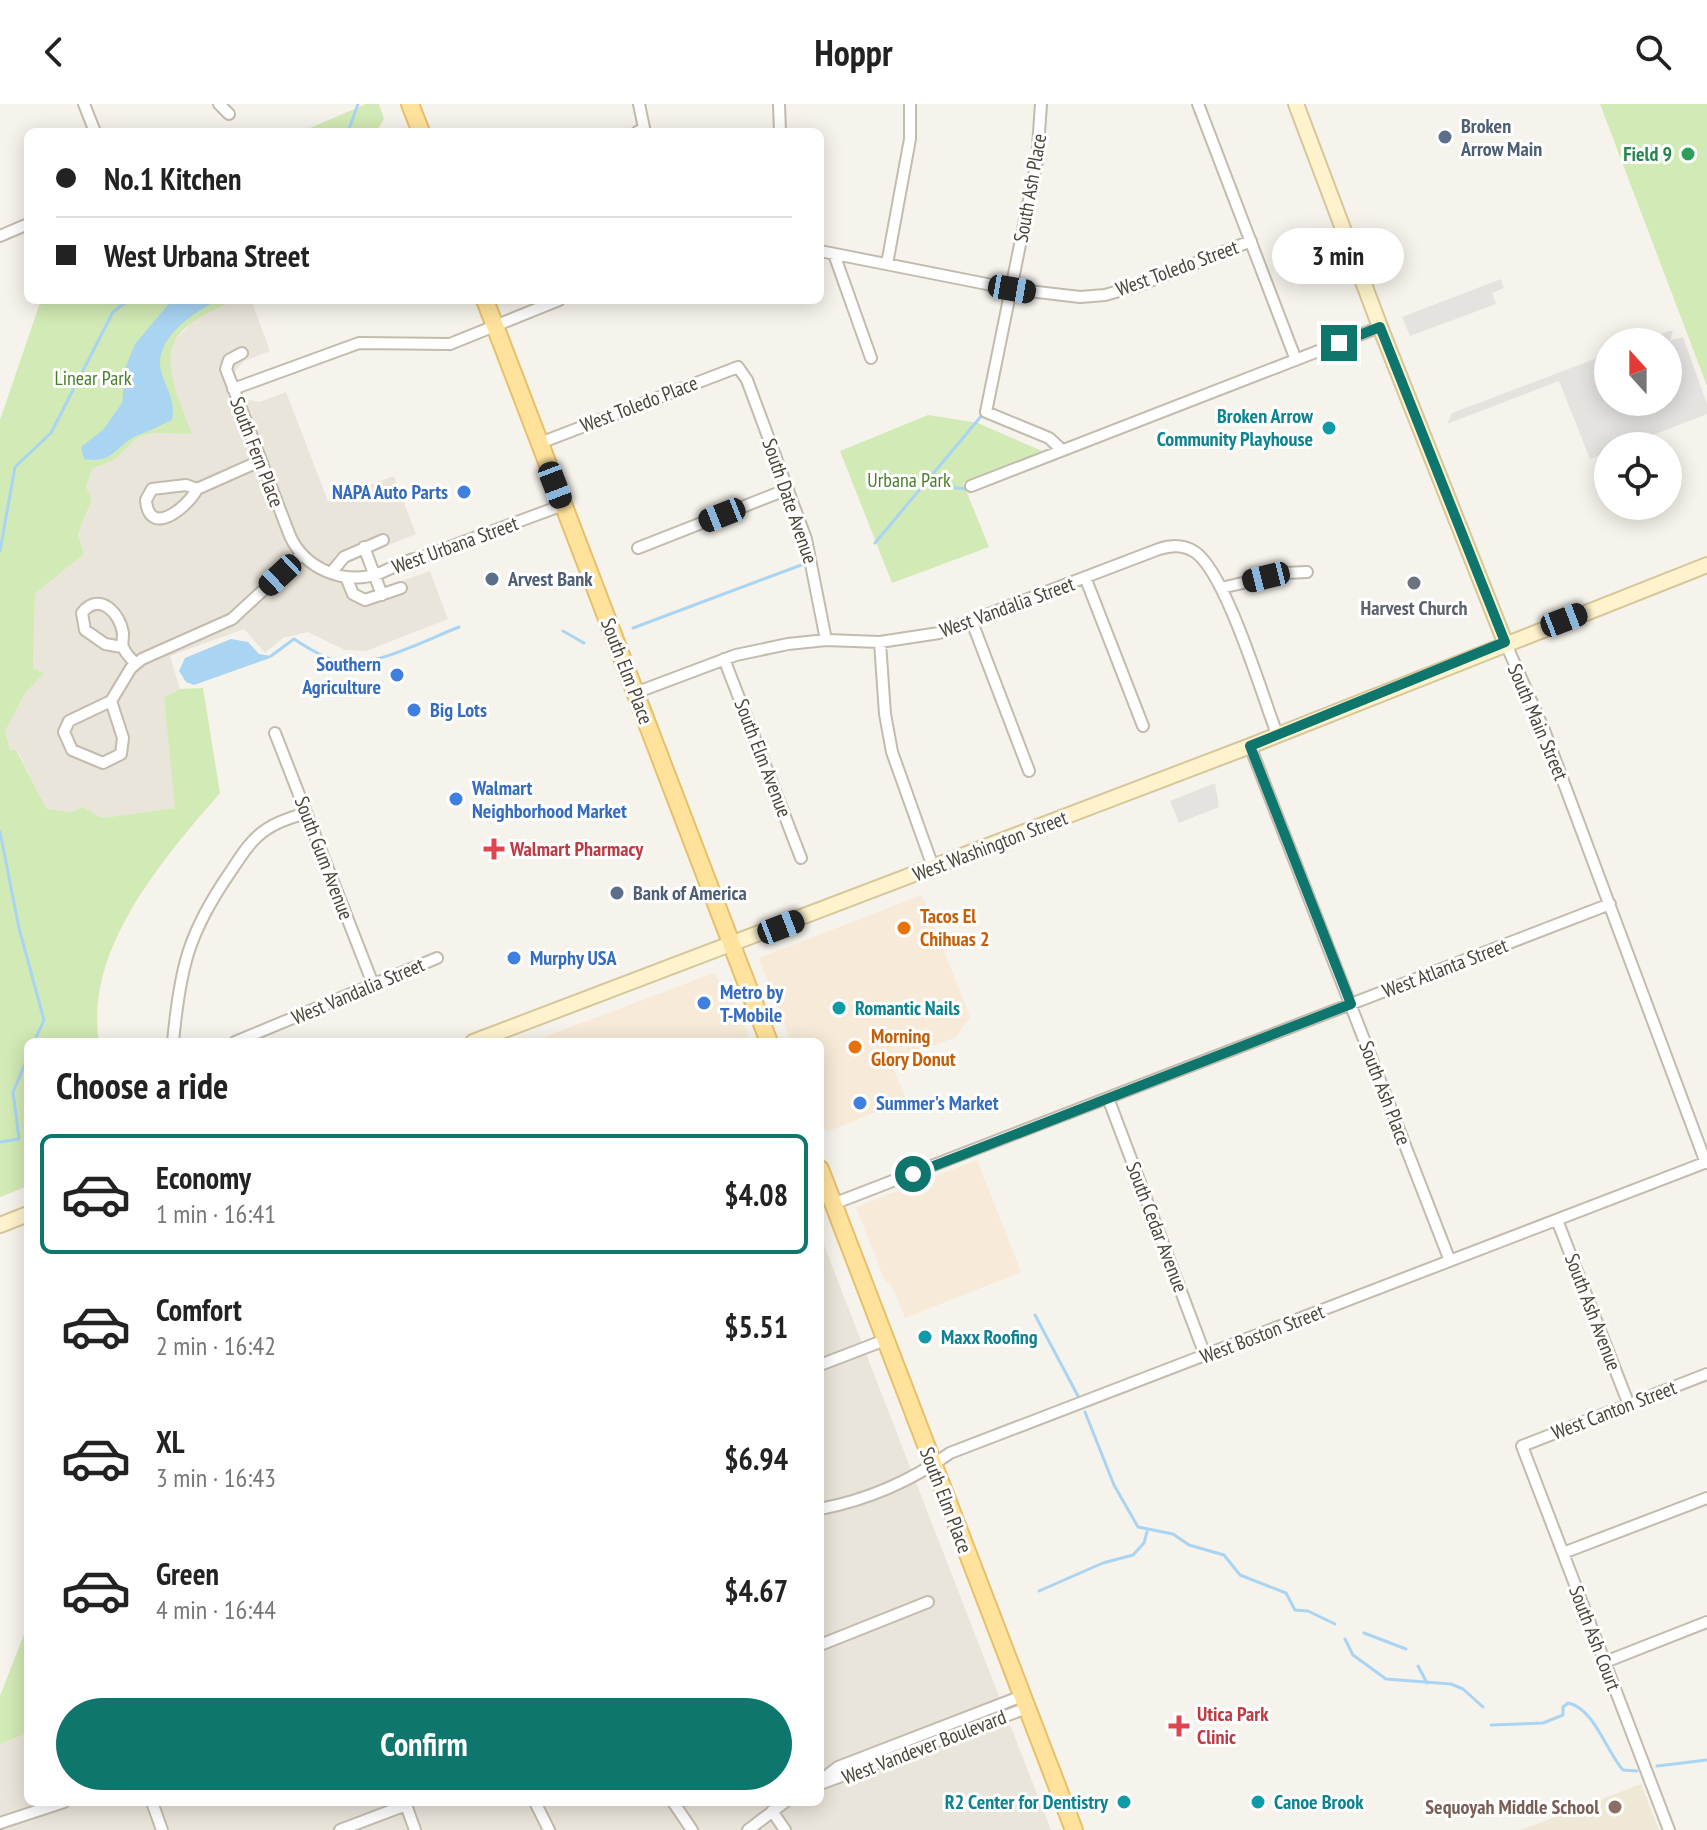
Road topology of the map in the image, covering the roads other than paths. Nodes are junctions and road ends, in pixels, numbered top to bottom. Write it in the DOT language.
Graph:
graph roads {
  1 [pos="84,104"];
  2 [pos="219,104"];
  3 [pos="410,104"];
  4 [pos="639,104"];
  5 [pos="779,104"];
  6 [pos="910,104"];
  7 [pos="1041,104"];
  8 [pos="1198,104"];
  9 [pos="1296,104"];
  10 [pos="229,114"];
  11 [pos="93,128"];
  12 [pos="419,128"];
  13 [pos="641,128"];
  14 [pos="780,128"];
  15 [pos="24,226"];
  16 [pos="0,236"];
  17 [pos="1251,241"];
  18 [pos="824,252"];
  19 [pos="834,254"];
  20 [pos="887,264"];
  21 [pos="1012,289"];
  22 [pos="487,304"];
  23 [pos="549,304"];
  24 [pos="495,326"];
  25 [pos="1380,327"];
  26 [pos="242,353"];
  27 [pos="871,358"];
  28 [pos="1296,360"];
  29 [pos="738,367"];
  30 [pos="233,389"];
  31 [pos="540,443"];
  32 [pos="1062,450"];
  33 [pos="260,461"];
  34 [pos="971,486"];
  35 [pos="197,489"];
  36 [pos="788,489"];
  37 [pos="563,505"];
  38 [pos="383,540"];
  39 [pos="364,547"];
  40 [pos="638,548"];
  41 [pos="301,555"];
  42 [pos="1707,565"];
  43 [pos="1307,572"];
  44 [pos="331,573"];
  45 [pos="373,574"];
  46 [pos="346,577"];
  47 [pos="1085,577"];
  48 [pos="401,588"];
  49 [pos="1221,588"];
  50 [pos="382,595"];
  51 [pos="972,622"];
  52 [pos="826,640"];
  53 [pos="880,642"];
  54 [pos="1505,642"];
  55 [pos="122,647"];
  56 [pos="724,659"];
  57 [pos="135,663"];
  58 [pos="635,693"];
  59 [pos="111,701"];
  60 [pos="1143,726"];
  61 [pos="275,733"];
  62 [pos="1277,734"];
  63 [pos="1250,746"];
  64 [pos="1029,771"];
  65 [pos="306,813"];
  66 [pos="801,858"];
  67 [pos="933,867"];
  68 [pos="1610,904"];
  69 [pos="732,944"];
  70 [pos="437,958"];
  71 [pos="373,984"];
  72 [pos="1351,1004"];
  73 [pos="173,1038"];
  74 [pos="245,1038"];
  75 [pos="484,1038"];
  76 [pos="767,1038"];
  77 [pos="1108,1098"];
  78 [pos="1707,1163"];
  79 [pos="824,1180"];
  80 [pos="833,1204"];
  81 [pos="24,1216"];
  82 [pos="1557,1220"];
  83 [pos="0,1225"];
  84 [pos="1450,1261"];
  85 [pos="885,1340"];
  86 [pos="1205,1355"];
  87 [pos="824,1363"];
  88 [pos="1707,1374"];
  89 [pos="1629,1405"];
  90 [pos="1522,1446"];
  91 [pos="933,1465"];
  92 [pos="1707,1498"];
  93 [pos="824,1508"];
  94 [pos="1563,1553"];
  95 [pos="928,1602"];
  96 [pos="1707,1622"];
  97 [pos="824,1643"];
  98 [pos="1605,1662"];
  99 [pos="1024,1702"];
  100 [pos="824,1780"];
  101 [pos="52,1806"];
  102 [pos="153,1806"];
  103 [pos="403,1806"];
  104 [pos="406,1806"];
  105 [pos="537,1806"];
  106 [pos="676,1806"];
  107 [pos="779,1806"];
  108 [pos="772,1811"];
  109 [pos="0,1823"];
  110 [pos="162,1830"];
  111 [pos="340,1830"];
  112 [pos="415,1830"];
  113 [pos="549,1830"];
  114 [pos="692,1830"];
  115 [pos="748,1830"];
  116 [pos="785,1830"];
  117 [pos="1074,1830"];
  118 [pos="1669,1830"];
  1 -- 11 [label="street"];
  2 -- 10 [label="street"];
  3 -- 12 [label="main road"];
  4 -- 13 [label="street"];
  5 -- 14 [label="street"];
  6 -- 20 [label="street"];
  7 -- 21 [label="street, South Ash Place"];
  8 -- 17 [label="street"];
  9 -- 25 [label="main road, South Main Street"];
  15 -- 16 [label="street"];
  17 -- 21 [label="street, West Toledo Street"];
  17 -- 28 [label="street"];
  18 -- 19 [label="street, West Toledo Street"];
  19 -- 20 [label="street, West Toledo Street"];
  19 -- 27 [label="street"];
  20 -- 21 [label="street, West Toledo Street"];
  21 -- 32 [label="street, South Ash Place"];
  22 -- 24 [label="main road, South Elm Place"];
  23 -- 24 [label="street"];
  24 -- 30 [label="street"];
  24 -- 31 [label="main road, South Elm Place"];
  25 -- 28 [label="street"];
  25 -- 54 [label="main road, South Main Street"];
  26 -- 30 [label="street, South Fern Place"];
  28 -- 32 [label="street"];
  29 -- 31 [label="street, West Toledo Place"];
  29 -- 36 [label="street, South Date Avenue"];
  30 -- 33 [label="street, South Fern Place"];
  31 -- 37 [label="main road, South Elm Place"];
  32 -- 34 [label="street"];
  33 -- 35 [label="street"];
  33 -- 41 [label="street, South Fern Place"];
  35 -- 35 [label="street"];
  36 -- 40 [label="street"];
  36 -- 52 [label="street, South Date Avenue"];
  37 -- 45 [label="street, West Urbana Street"];
  37 -- 58 [label="main road, South Elm Place"];
  38 -- 39 [label="street, West Urbana Street"];
  39 -- 44 [label="street, West Urbana Street"];
  39 -- 45 [label="street"];
  41 -- 44 [label="street, West Urbana Street"];
  41 -- 57 [label="street"];
  42 -- 54 [label="main road, West Washington Street"];
  43 -- 49 [label="street"];
  44 -- 46 [label="street, West Urbana Street"];
  45 -- 46 [label="street, West Urbana Street"];
  45 -- 50 [label="street"];
  46 -- 50 [label="street, West Urbana Street"];
  47 -- 49 [label="street, West Vandalia Street"];
  47 -- 51 [label="street, West Vandalia Street"];
  47 -- 60 [label="street"];
  48 -- 50 [label="street, West Urbana Street"];
  49 -- 62 [label="street"];
  51 -- 53 [label="street, West Vandalia Street"];
  51 -- 64 [label="street"];
  52 -- 53 [label="street, West Vandalia Street"];
  52 -- 56 [label="street, West Vandalia Street"];
  53 -- 67 [label="street"];
  54 -- 62 [label="main road, West Washington Street"];
  54 -- 68 [label="street, South Main Street"];
  55 -- 55 [label="street"];
  55 -- 57 [label="street"];
  56 -- 58 [label="street, West Vandalia Street"];
  56 -- 66 [label="street, South Elm Avenue"];
  57 -- 59 [label="street"];
  58 -- 69 [label="main road, South Elm Place"];
  59 -- 59 [label="street"];
  61 -- 65 [label="street, South Gum Avenue"];
  62 -- 63 [label="main road, West Washington Street"];
  63 -- 67 [label="main road, West Washington Street"];
  63 -- 72 [label="street, South Ash Place"];
  65 -- 71 [label="street, South Gum Avenue"];
  65 -- 73 [label="street"];
  67 -- 69 [label="main road, West Washington Street"];
  68 -- 72 [label="street, West Atlanta Street"];
  68 -- 78 [label="street, South Main Street"];
  69 -- 75 [label="main road, West Washington Street"];
  69 -- 76 [label="main road, South Elm Place"];
  70 -- 71 [label="street, West Vandalia Street"];
  71 -- 74 [label="street, West Vandalia Street"];
  72 -- 77 [label="street, West Atlanta Street"];
  72 -- 84 [label="street, South Ash Place"];
  77 -- 80 [label="street, West Atlanta Street"];
  77 -- 86 [label="street, South Cedar Avenue"];
  78 -- 82 [label="street, West Boston Street"];
  79 -- 80 [label="main road, South Elm Place"];
  80 -- 85 [label="main road, South Elm Place"];
  81 -- 83 [label="main road"];
  82 -- 84 [label="street, West Boston Street"];
  82 -- 89 [label="street, South Ash Avenue"];
  84 -- 86 [label="street, West Boston Street"];
  85 -- 87 [label="street"];
  85 -- 91 [label="main road, South Elm Place"];
  86 -- 91 [label="street, West Boston Street"];
  88 -- 89 [label="street, West Canton Street"];
  89 -- 90 [label="street, West Canton Street"];
  90 -- 94 [label="street, South Ash Court"];
  91 -- 93 [label="street, West Boston Street"];
  91 -- 99 [label="main road, South Elm Place"];
  92 -- 94 [label="street"];
  94 -- 98 [label="street, South Ash Court"];
  95 -- 97 [label="street"];
  96 -- 98 [label="street"];
  98 -- 118 [label="street, South Ash Court"];
  99 -- 100 [label="street, West Vandever Boulevard"];
  99 -- 117 [label="main road, South Elm Place"];
  101 -- 109 [label="street"];
  102 -- 110 [label="street"];
  103 -- 111 [label="street"];
  104 -- 112 [label="street"];
  105 -- 113 [label="street"];
  106 -- 114 [label="street"];
  107 -- 108 [label="street"];
  108 -- 115 [label="street"];
  108 -- 116 [label="street"];
}
